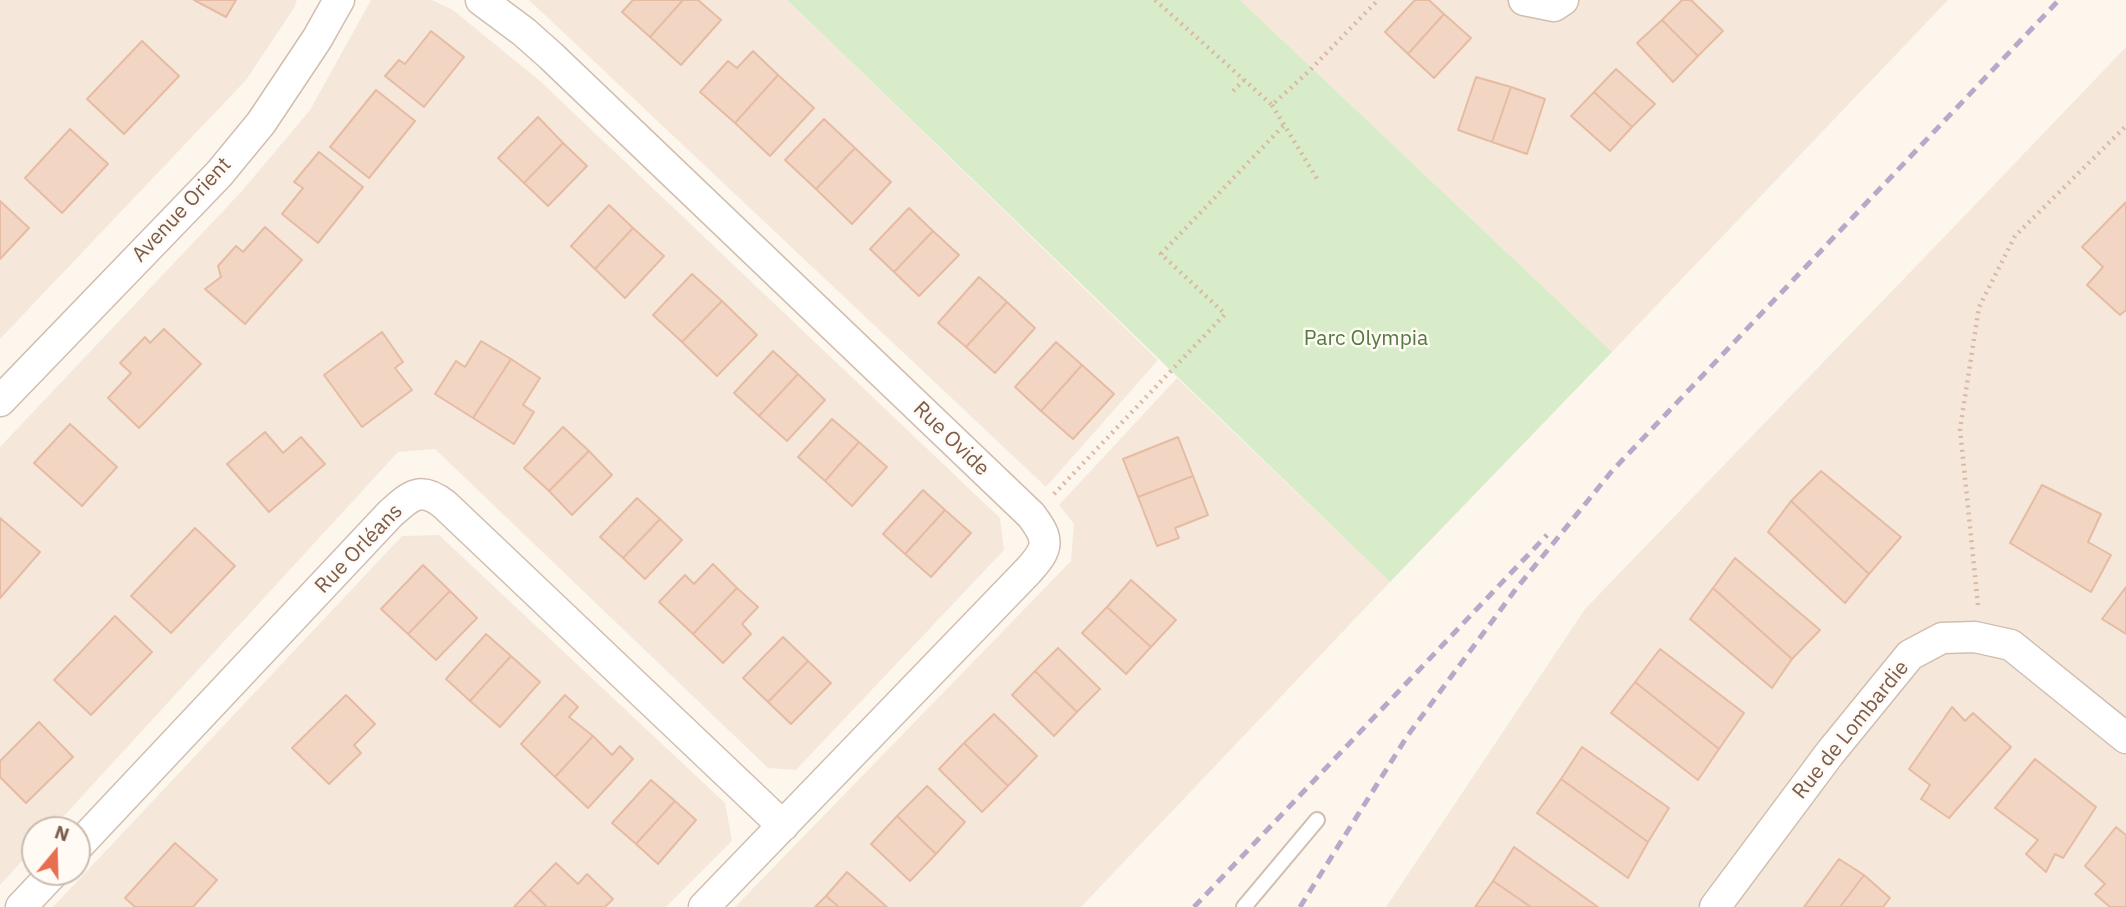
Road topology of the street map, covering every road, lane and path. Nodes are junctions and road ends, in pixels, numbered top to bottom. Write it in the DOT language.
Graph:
graph roads {
  1 [pos="339,0"];
  2 [pos="481,0"];
  3 [pos="1155,0"];
  4 [pos="1378,0"];
  5 [pos="1524,0"];
  6 [pos="1563,0"];
  7 [pos="1244,80"];
  8 [pos="1233,91"];
  9 [pos="1272,105"];
  10 [pos="1284,125"];
  11 [pos="2126,126"];
  12 [pos="1318,183"];
  13 [pos="0,401"];
  14 [pos="1051,498"];
  15 [pos="1979,598"];
  16 [pos="2126,737"];
  17 [pos="1317,820"];
  18 [pos="783,826"];
  19 [pos="91,832"];
  20 [pos="41,886"];
  21 [pos="21,907"];
  22 [pos="704,907"];
  23 [pos="1244,907"];
  24 [pos="1714,907"];
  1 -- 13 [label="street, Avenue Orient"];
  2 -- 18 [label="street, Rue Ovide"];
  3 -- 7 [label="path"];
  4 -- 9 [label="path"];
  5 -- 6 [label="street"];
  7 -- 8 [label="path"];
  7 -- 9 [label="path"];
  9 -- 10 [label="path"];
  10 -- 12 [label="path"];
  10 -- 14 [label="path"];
  11 -- 15 [label="path"];
  16 -- 24 [label="street, Rue de Lombardie"];
  17 -- 23 [label="lane"];
  18 -- 19 [label="street, Rue Orléans"];
  18 -- 22 [label="street, Rue Ovide"];
  20 -- 21 [label="street"];
}
